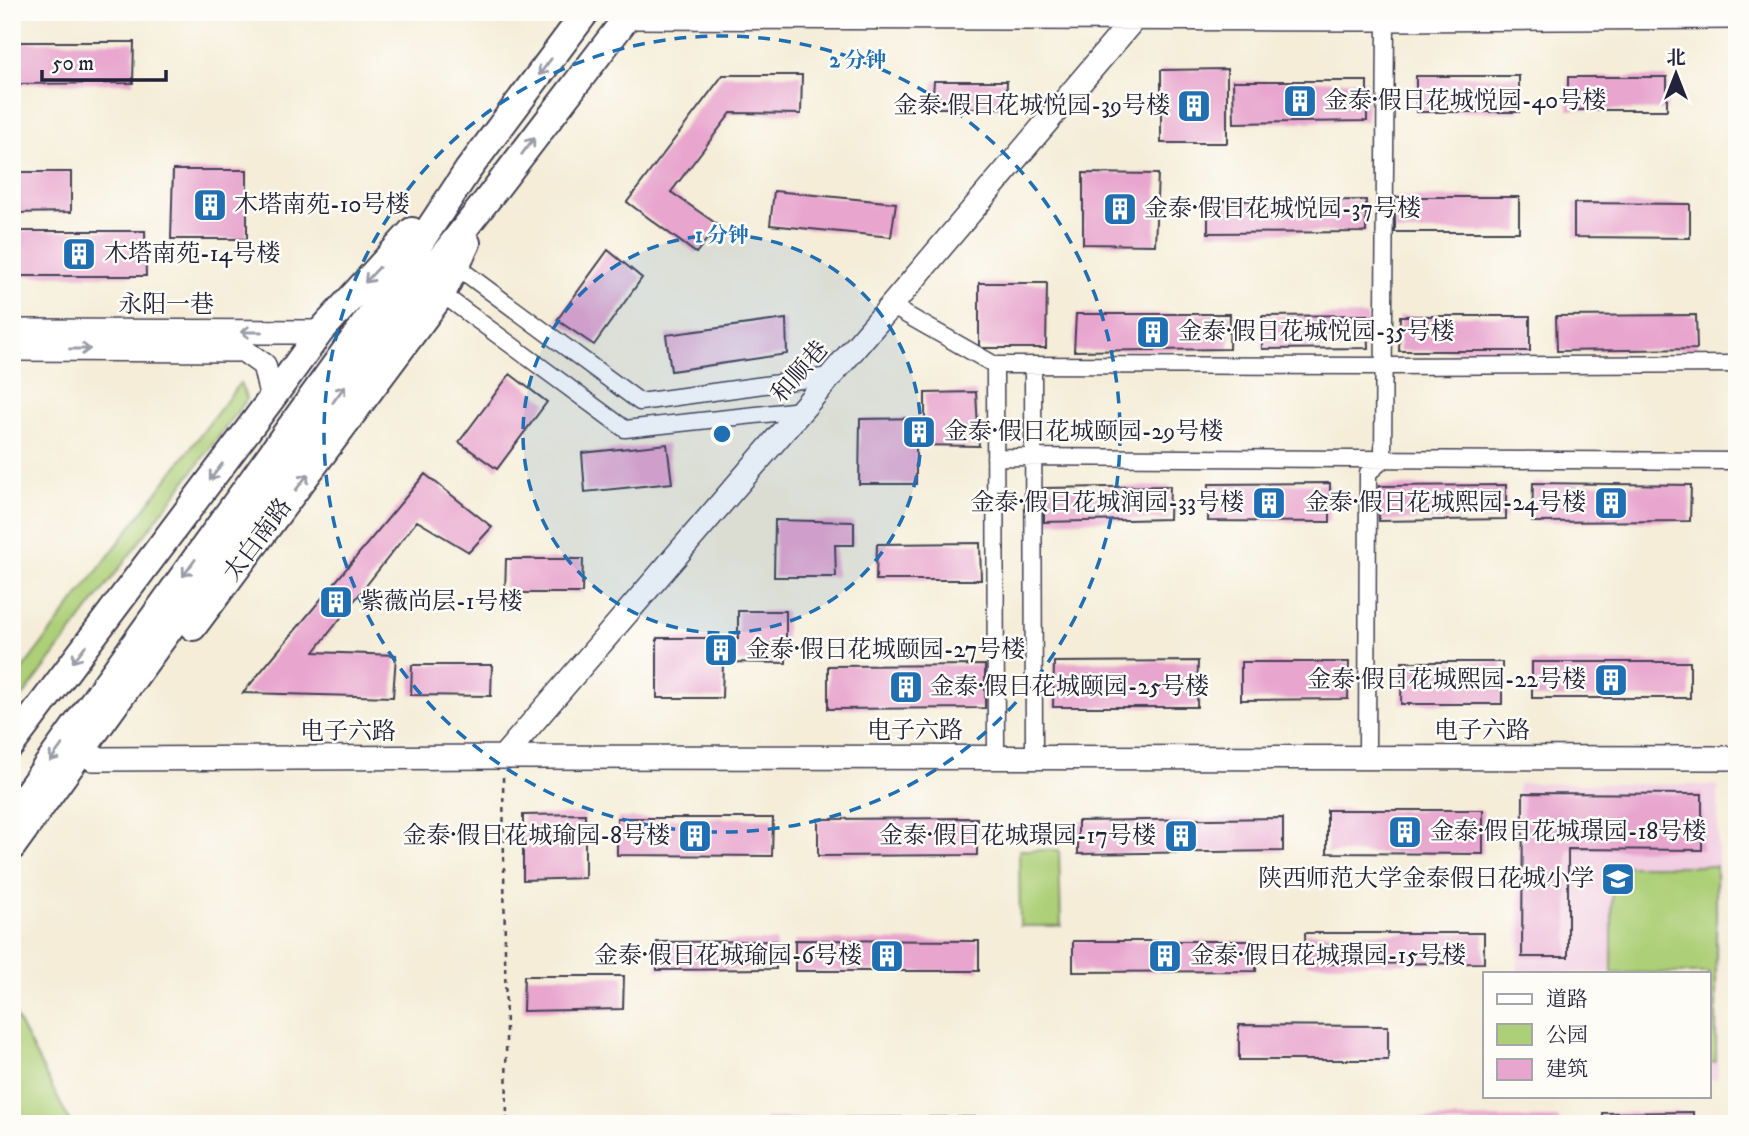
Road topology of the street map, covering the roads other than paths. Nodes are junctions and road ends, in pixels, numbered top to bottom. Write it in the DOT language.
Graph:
graph roads {
  1 [pos="586,12"];
  2 [pos="629,14"];
  3 [pos="1737,17"];
  4 [pos="1135,19"];
  5 [pos="1385,19"];
  6 [pos="468,170"];
  7 [pos="487,200"];
  8 [pos="456,266"];
  9 [pos="442,294"];
  10 [pos="394,300"];
  11 [pos="891,306"];
  12 [pos="12,331"];
  13 [pos="320,331"];
  14 [pos="12,349"];
  15 [pos="1737,364"];
  16 [pos="995,365"];
  17 [pos="1033,365"];
  18 [pos="1384,366"];
  19 [pos="831,376"];
  20 [pos="272,398"];
  21 [pos="802,410"];
  22 [pos="995,457"];
  23 [pos="1033,457"];
  24 [pos="1383,460"];
  25 [pos="1737,461"];
  26 [pos="12,744"];
  27 [pos="503,757"];
  28 [pos="996,757"];
  29 [pos="1034,757"];
  30 [pos="1367,757"];
  31 [pos="1737,758"];
  32 [pos="93,759"];
  33 [pos="12,814"];
  34 [pos="12,847"];
  35 [pos="12,870"];
  1 -- 6 [label="main road, 太白南路, one-way"];
  2 -- 4 [label="street"];
  7 -- 2 [label="main road, 太白南路, one-way"];
  3 -- 5 [label="street"];
  4 -- 5 [label="street"];
  4 -- 11 [label="street, 和顺巷"];
  5 -- 18 [label="street"];
  6 -- 10 [label="main road, 太白南路"];
  6 -- 13 [label="main road, 太白南路, one-way"];
  7 -- 8 [label="main road, 太白南路"];
  7 -- 10 [label="main road, 太白南路"];
  8 -- 9 [label="main road, 太白南路"];
  8 -- 19 [label="street"];
  9 -- 21 [label="street"];
  32 -- 9 [label="main road, 太白南路, one-way"];
  10 -- 33 [label="main road, 太白南路, one-way"];
  34 -- 10 [label="main road, 太白南路, one-way"];
  11 -- 16 [label="street"];
  11 -- 19 [label="street, 和顺巷"];
  13 -- 12 [label="street, 永阳一巷, one-way"];
  13 -- 20 [label="main road, 太白南路"];
  14 -- 20 [label="street, 永阳一巷, one-way"];
  15 -- 18 [label="street"];
  16 -- 17 [label="street"];
  16 -- 22 [label="street"];
  17 -- 18 [label="street"];
  17 -- 23 [label="street"];
  18 -- 24 [label="street"];
  19 -- 21 [label="street, 和顺巷"];
  20 -- 26 [label="main road, 太白南路, one-way"];
  21 -- 27 [label="street, 和顺巷"];
  22 -- 23 [label="street"];
  22 -- 28 [label="street"];
  23 -- 24 [label="street"];
  23 -- 29 [label="street"];
  24 -- 25 [label="street"];
  24 -- 30 [label="street"];
  27 -- 28 [label="street, 电子六路"];
  27 -- 32 [label="street, 电子六路"];
  28 -- 29 [label="street, 电子六路"];
  29 -- 30 [label="street, 电子六路"];
  30 -- 31 [label="street, 电子六路"];
  32 -- 35 [label="main road, 太白南路"];
}
